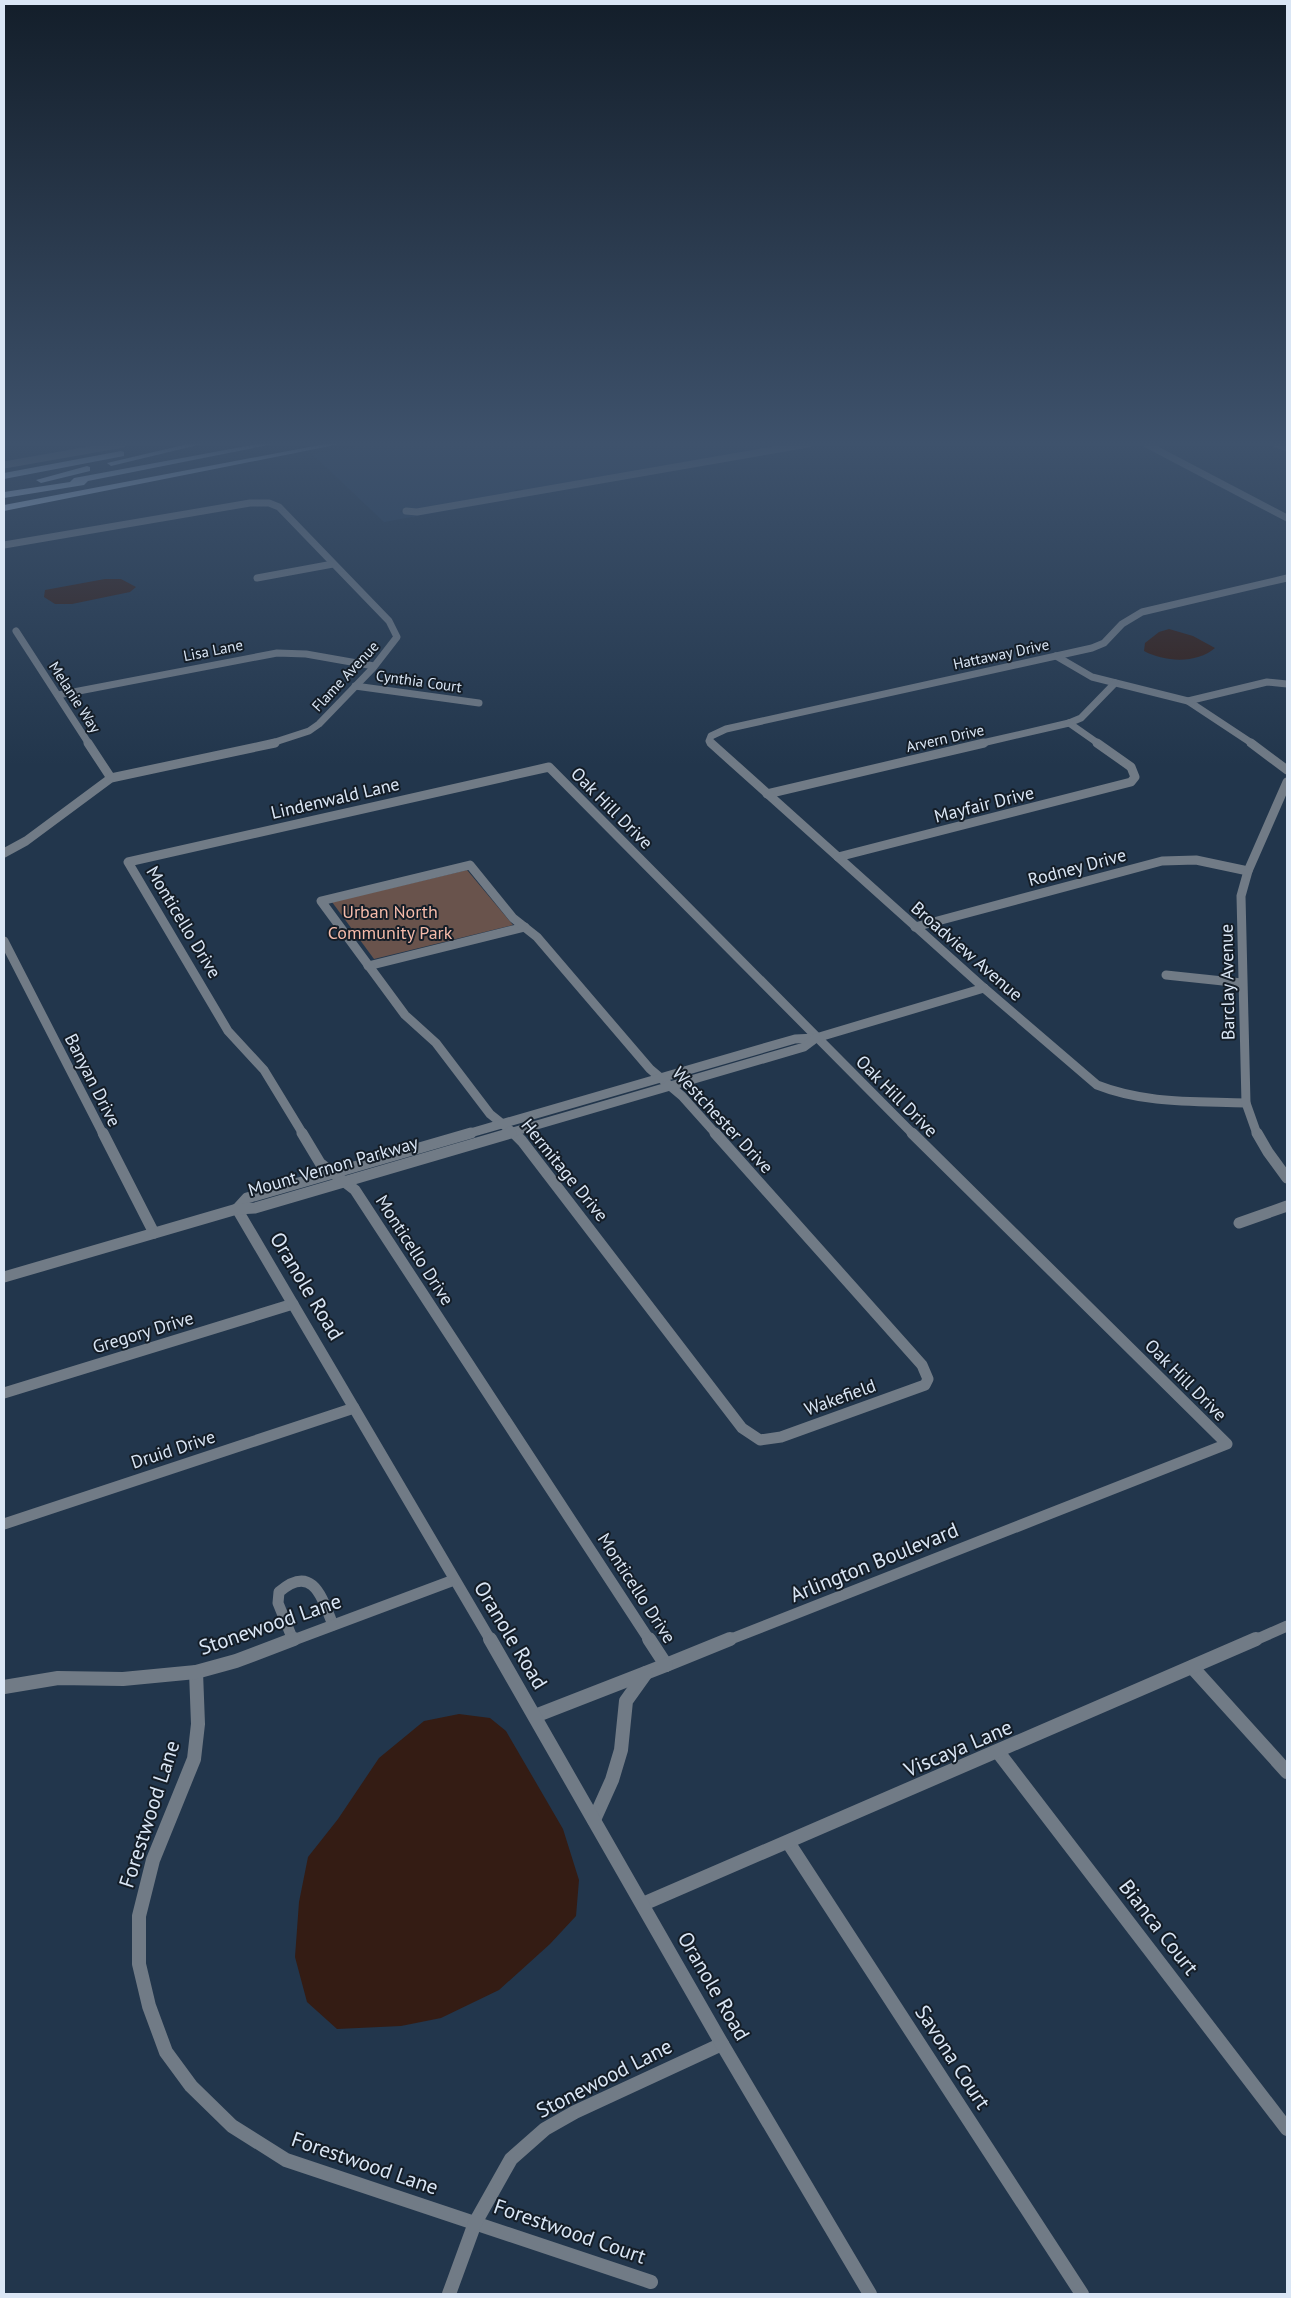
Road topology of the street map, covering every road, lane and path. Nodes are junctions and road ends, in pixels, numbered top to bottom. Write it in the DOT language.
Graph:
graph roads {
  1 [pos="321,551"];
  2 [pos="333,564"];
  3 [pos="257,578"];
  4 [pos="1287,578"];
  5 [pos="16,630"];
  6 [pos="1056,656"];
  7 [pos="374,666"];
  8 [pos="1115,683"];
  9 [pos="1287,684"];
  10 [pos="355,686"];
  11 [pos="58,695"];
  12 [pos="1188,701"];
  13 [pos="479,703"];
  14 [pos="1069,723"];
  15 [pos="711,736"];
  16 [pos="549,767"];
  17 [pos="1287,770"];
  18 [pos="111,778"];
  19 [pos="1287,782"];
  20 [pos="767,794"];
  21 [pos="4,853"];
  22 [pos="838,857"];
  23 [pos="128,862"];
  24 [pos="1248,871"];
  25 [pos="321,901"];
  26 [pos="525,927"];
  27 [pos="915,927"];
  28 [pos="4,941"];
  29 [pos="368,966"];
  30 [pos="1166,975"];
  31 [pos="1242,984"];
  32 [pos="984,988"];
  33 [pos="816,1038"];
  34 [pos="662,1078"];
  35 [pos="670,1086"];
  36 [pos="1246,1102"];
  37 [pos="504,1123"];
  38 [pos="512,1131"];
  39 [pos="339,1176"];
  40 [pos="1287,1178"];
  41 [pos="1287,1206"];
  42 [pos="237,1209"];
  43 [pos="1239,1223"];
  44 [pos="154,1233"];
  45 [pos="4,1276"];
  46 [pos="293,1304"];
  47 [pos="928,1379"];
  48 [pos="4,1393"];
  49 [pos="354,1408"];
  50 [pos="760,1440"];
  51 [pos="1227,1444"];
  52 [pos="4,1524"];
  53 [pos="454,1580"];
  54 [pos="333,1625"];
  55 [pos="1287,1626"];
  56 [pos="293,1640"];
  57 [pos="666,1665"];
  58 [pos="1192,1667"];
  59 [pos="196,1672"];
  60 [pos="646,1673"];
  61 [pos="4,1687"];
  62 [pos="534,1716"];
  63 [pos="998,1752"];
  64 [pos="1287,1772"];
  65 [pos="594,1820"];
  66 [pos="788,1842"];
  67 [pos="643,1904"];
  68 [pos="722,2044"];
  69 [pos="1287,2128"];
  70 [pos="475,2223"];
  71 [pos="651,2282"];
  72 [pos="449,2294"];
  73 [pos="870,2294"];
  74 [pos="1082,2294"];
  1 -- 2 [label="street, Flame Avenue"];
  2 -- 3 [label="street"];
  2 -- 7 [label="street, Flame Avenue"];
  4 -- 6 [label="street, Hattaway Drive"];
  5 -- 11 [label="street, Melanie Way"];
  6 -- 8 [label="street"];
  6 -- 15 [label="street, Hattaway Drive"];
  7 -- 10 [label="street, Flame Avenue"];
  7 -- 11 [label="street, Lisa Lane"];
  8 -- 12 [label="street"];
  8 -- 14 [label="street, Arvern Drive"];
  9 -- 12 [label="street"];
  10 -- 13 [label="street, Cynthia Court"];
  10 -- 18 [label="street, Flame Avenue"];
  11 -- 18 [label="street, Melanie Way"];
  12 -- 17 [label="street"];
  14 -- 20 [label="street, Arvern Drive"];
  14 -- 22 [label="street, Mayfair Drive"];
  15 -- 20 [label="street, Broadview Avenue"];
  16 -- 23 [label="street, Lindenwald Lane"];
  16 -- 33 [label="street, Oak Hill Drive"];
  18 -- 21 [label="street, Flame Avenue"];
  19 -- 24 [label="street, Barclay Avenue"];
  20 -- 22 [label="street, Broadview Avenue"];
  22 -- 27 [label="street, Broadview Avenue"];
  23 -- 39 [label="street, Monticello Drive"];
  24 -- 27 [label="street, Rodney Drive"];
  24 -- 31 [label="street, Barclay Avenue"];
  25 -- 26 [label="street, Westchester Drive"];
  25 -- 29 [label="street, Hermitage Drive"];
  26 -- 29 [label="street"];
  26 -- 34 [label="street, Westchester Drive"];
  27 -- 32 [label="street, Broadview Avenue"];
  28 -- 44 [label="street, Banyan Drive"];
  29 -- 37 [label="street, Hermitage Drive"];
  30 -- 31 [label="street"];
  31 -- 36 [label="street, Barclay Avenue"];
  32 -- 33 [label="street, Mount Vernon Parkway"];
  32 -- 36 [label="street, Broadview Avenue"];
  33 -- 34 [label="street, Mount Vernon Parkway"];
  33 -- 35 [label="street, Mount Vernon Parkway"];
  33 -- 51 [label="street, Oak Hill Drive"];
  34 -- 35 [label="street, Westchester Drive"];
  34 -- 37 [label="street, Mount Vernon Parkway"];
  35 -- 38 [label="street, Mount Vernon Parkway"];
  35 -- 47 [label="street, Westchester Drive"];
  36 -- 40 [label="street, Barclay Avenue"];
  37 -- 38 [label="street, Hermitage Drive"];
  37 -- 39 [label="street, Mount Vernon Parkway"];
  38 -- 39 [label="street, Mount Vernon Parkway"];
  38 -- 50 [label="street, Hermitage Drive"];
  39 -- 42 [label="street, Mount Vernon Parkway"];
  39 -- 57 [label="street, Monticello Drive"];
  41 -- 43 [label="street"];
  42 -- 44 [label="street"];
  42 -- 46 [label="street, Oranole Road"];
  44 -- 45 [label="street"];
  46 -- 48 [label="street, Gregory Drive"];
  46 -- 49 [label="street, Oranole Road"];
  47 -- 50 [label="street, Wakefield"];
  49 -- 52 [label="street, Druid Drive"];
  49 -- 53 [label="street, Oranole Road"];
  51 -- 57 [label="street, Arlington Boulevard"];
  53 -- 54 [label="street, Stonewood Lane"];
  53 -- 62 [label="street, Oranole Road"];
  54 -- 56 [label="street, Stonewood Lane"];
  54 -- 56 [label="street"];
  55 -- 58 [label="street, Viscaya Lane"];
  56 -- 59 [label="street, Stonewood Lane"];
  57 -- 60 [label="street, Arlington Boulevard"];
  58 -- 63 [label="street, Viscaya Lane"];
  58 -- 64 [label="street"];
  59 -- 61 [label="street, Stonewood Lane"];
  59 -- 70 [label="street, Forestwood Lane"];
  60 -- 62 [label="street, Arlington Boulevard"];
  60 -- 65 [label="street"];
  62 -- 65 [label="street, Oranole Road"];
  63 -- 66 [label="street, Viscaya Lane"];
  63 -- 69 [label="street, Bianca Court"];
  65 -- 67 [label="street, Oranole Road"];
  66 -- 67 [label="street, Viscaya Lane"];
  66 -- 74 [label="street, Savona Court"];
  67 -- 68 [label="street, Oranole Road"];
  68 -- 70 [label="street, Stonewood Lane"];
  68 -- 73 [label="street, Oranole Road"];
  70 -- 71 [label="street, Forestwood Court"];
  70 -- 72 [label="street, Stonewood Lane"];
}
